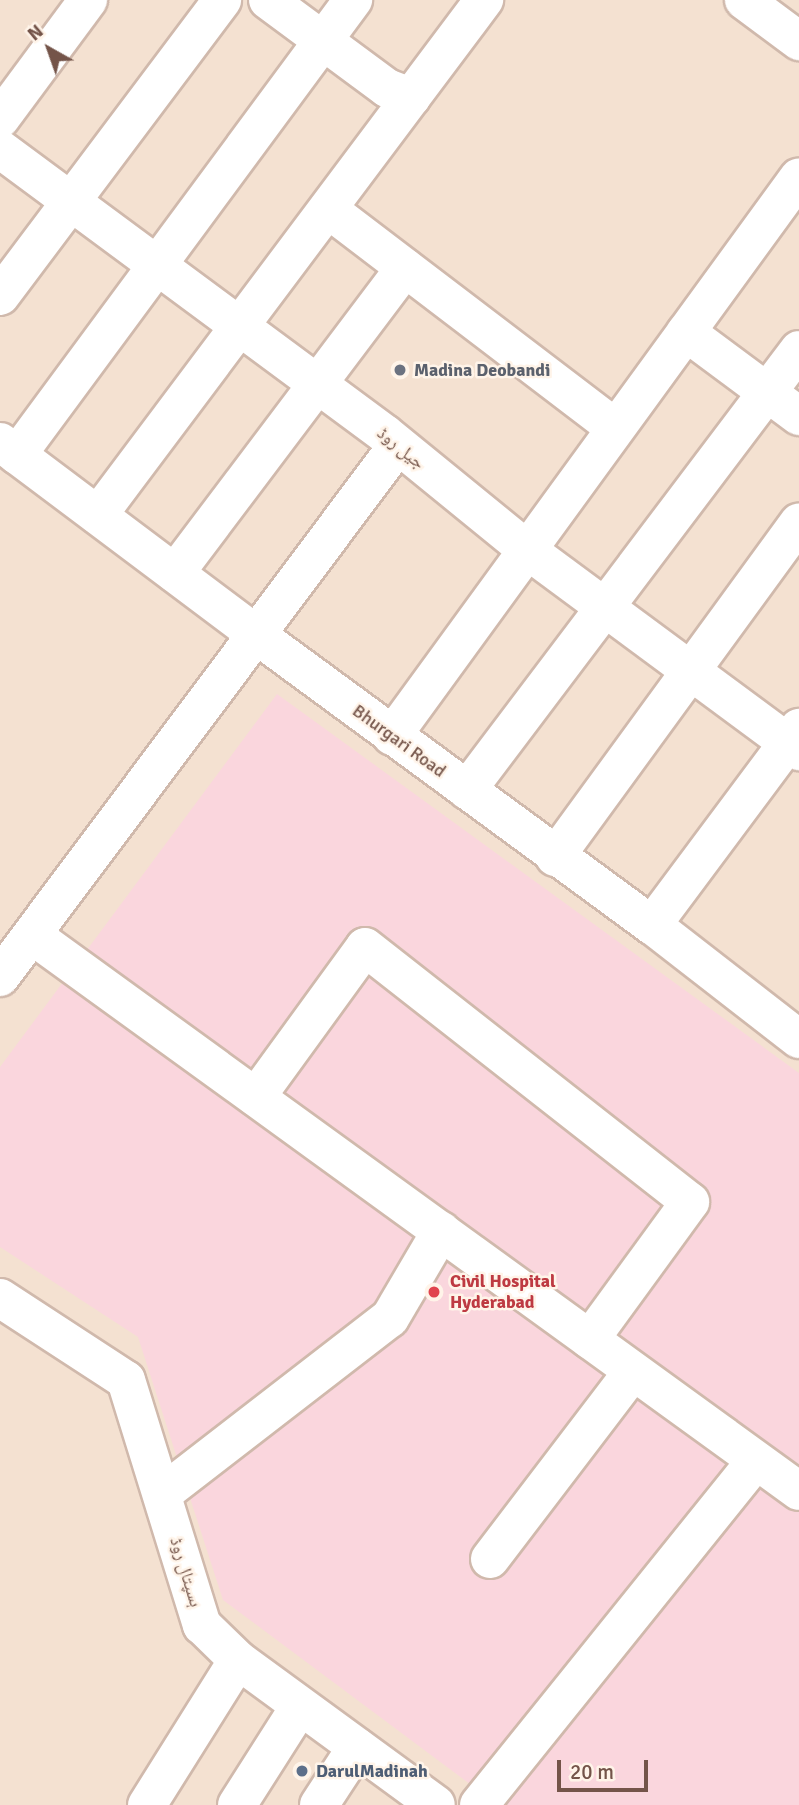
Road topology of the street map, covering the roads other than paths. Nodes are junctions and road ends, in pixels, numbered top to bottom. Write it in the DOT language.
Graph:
graph roads {
  1 [pos="88,0"];
  2 [pos="222,0"];
  3 [pos="268,0"];
  4 [pos="354,0"];
  5 [pos="484,0"];
  6 [pos="750,2"];
  7 [pos="323,41"];
  8 [pos="799,41"];
  9 [pos="411,97"];
  10 [pos="0,119"];
  11 [pos="0,149"];
  12 [pos="799,177"];
  13 [pos="71,202"];
  14 [pos="328,209"];
  15 [pos="157,265"];
  16 [pos="405,268"];
  17 [pos="0,296"];
  18 [pos="240,327"];
  19 [pos="686,332"];
  20 [pos="799,350"];
  21 [pos="317,384"];
  22 [pos="767,392"];
  23 [pos="799,416"];
  24 [pos="615,428"];
  25 [pos="398,445"];
  26 [pos="8,448"];
  27 [pos="99,515"];
  28 [pos="799,522"];
  29 [pos="526,549"];
  30 [pos="175,573"];
  31 [pos="605,607"];
  32 [pos="258,636"];
  33 [pos="690,671"];
  34 [pos="392,736"];
  35 [pos="795,741"];
  36 [pos="467,790"];
  37 [pos="555,856"];
  38 [pos="652,925"];
  39 [pos="32,935"];
  40 [pos="0,977"];
  41 [pos="799,1039"];
  42 [pos="256,1097"];
  43 [pos="441,1231"];
  44 [pos="0,1298"];
  45 [pos="590,1339"];
  46 [pos="633,1370"];
  47 [pos="756,1460"];
  48 [pos="799,1491"];
  49 [pos="162,1494"];
  50 [pos="490,1559"];
  51 [pos="238,1660"];
  52 [pos="300,1706"];
  53 [pos="357,1747"];
  54 [pos="394,1793"];
  55 [pos="146,1805"];
  56 [pos="237,1805"];
  57 [pos="319,1805"];
  58 [pos="436,1805"];
  59 [pos="479,1805"];
  1 -- 10 [label="street"];
  2 -- 13 [label="street"];
  3 -- 7 [label="street"];
  4 -- 7 [label="street"];
  5 -- 9 [label="street"];
  6 -- 8 [label="street"];
  7 -- 9 [label="street"];
  7 -- 15 [label="street"];
  9 -- 14 [label="street"];
  11 -- 13 [label="street, جیل روڈ"];
  12 -- 19 [label="street"];
  13 -- 15 [label="street, جیل روڈ"];
  13 -- 17 [label="street"];
  14 -- 16 [label="street"];
  14 -- 18 [label="street"];
  15 -- 18 [label="street, جیل روڈ"];
  15 -- 26 [label="street"];
  16 -- 21 [label="street"];
  16 -- 24 [label="street"];
  18 -- 21 [label="street, جیل روڈ"];
  18 -- 27 [label="street"];
  19 -- 22 [label="street"];
  19 -- 24 [label="street"];
  20 -- 22 [label="street"];
  21 -- 25 [label="street, جیل روڈ"];
  21 -- 30 [label="street"];
  22 -- 23 [label="street"];
  22 -- 31 [label="street"];
  24 -- 29 [label="street"];
  25 -- 29 [label="street, جیل روڈ"];
  25 -- 32 [label="street"];
  26 -- 27 [label="street, Bhurgari Road"];
  27 -- 30 [label="street, Bhurgari Road"];
  28 -- 33 [label="street"];
  29 -- 31 [label="street, جیل روڈ"];
  29 -- 34 [label="street"];
  30 -- 32 [label="street, Bhurgari Road"];
  31 -- 33 [label="street, جیل روڈ"];
  31 -- 36 [label="street"];
  32 -- 34 [label="street, Bhurgari Road"];
  32 -- 39 [label="street"];
  33 -- 35 [label="street, جیل روڈ"];
  33 -- 37 [label="street"];
  34 -- 36 [label="street, Bhurgari Road"];
  35 -- 38 [label="street"];
  36 -- 37 [label="street, Bhurgari Road"];
  37 -- 38 [label="street, Bhurgari Road"];
  38 -- 41 [label="street, Bhurgari Road"];
  39 -- 40 [label="street"];
  39 -- 42 [label="street"];
  42 -- 43 [label="street"];
  42 -- 45 [label="street"];
  43 -- 45 [label="street"];
  43 -- 49 [label="street"];
  44 -- 49 [label="street, ہسپتال روڈ"];
  45 -- 46 [label="street"];
  46 -- 47 [label="street"];
  46 -- 50 [label="street"];
  47 -- 48 [label="street"];
  47 -- 59 [label="street"];
  49 -- 51 [label="street, ہسپتال روڈ"];
  51 -- 52 [label="street, ہسپتال روڈ"];
  51 -- 55 [label="street"];
  52 -- 53 [label="street, ہسپتال روڈ"];
  52 -- 56 [label="street"];
  53 -- 54 [label="street, ہسپتال روڈ"];
  53 -- 57 [label="street"];
  54 -- 58 [label="street, ہسپتال روڈ"];
}
